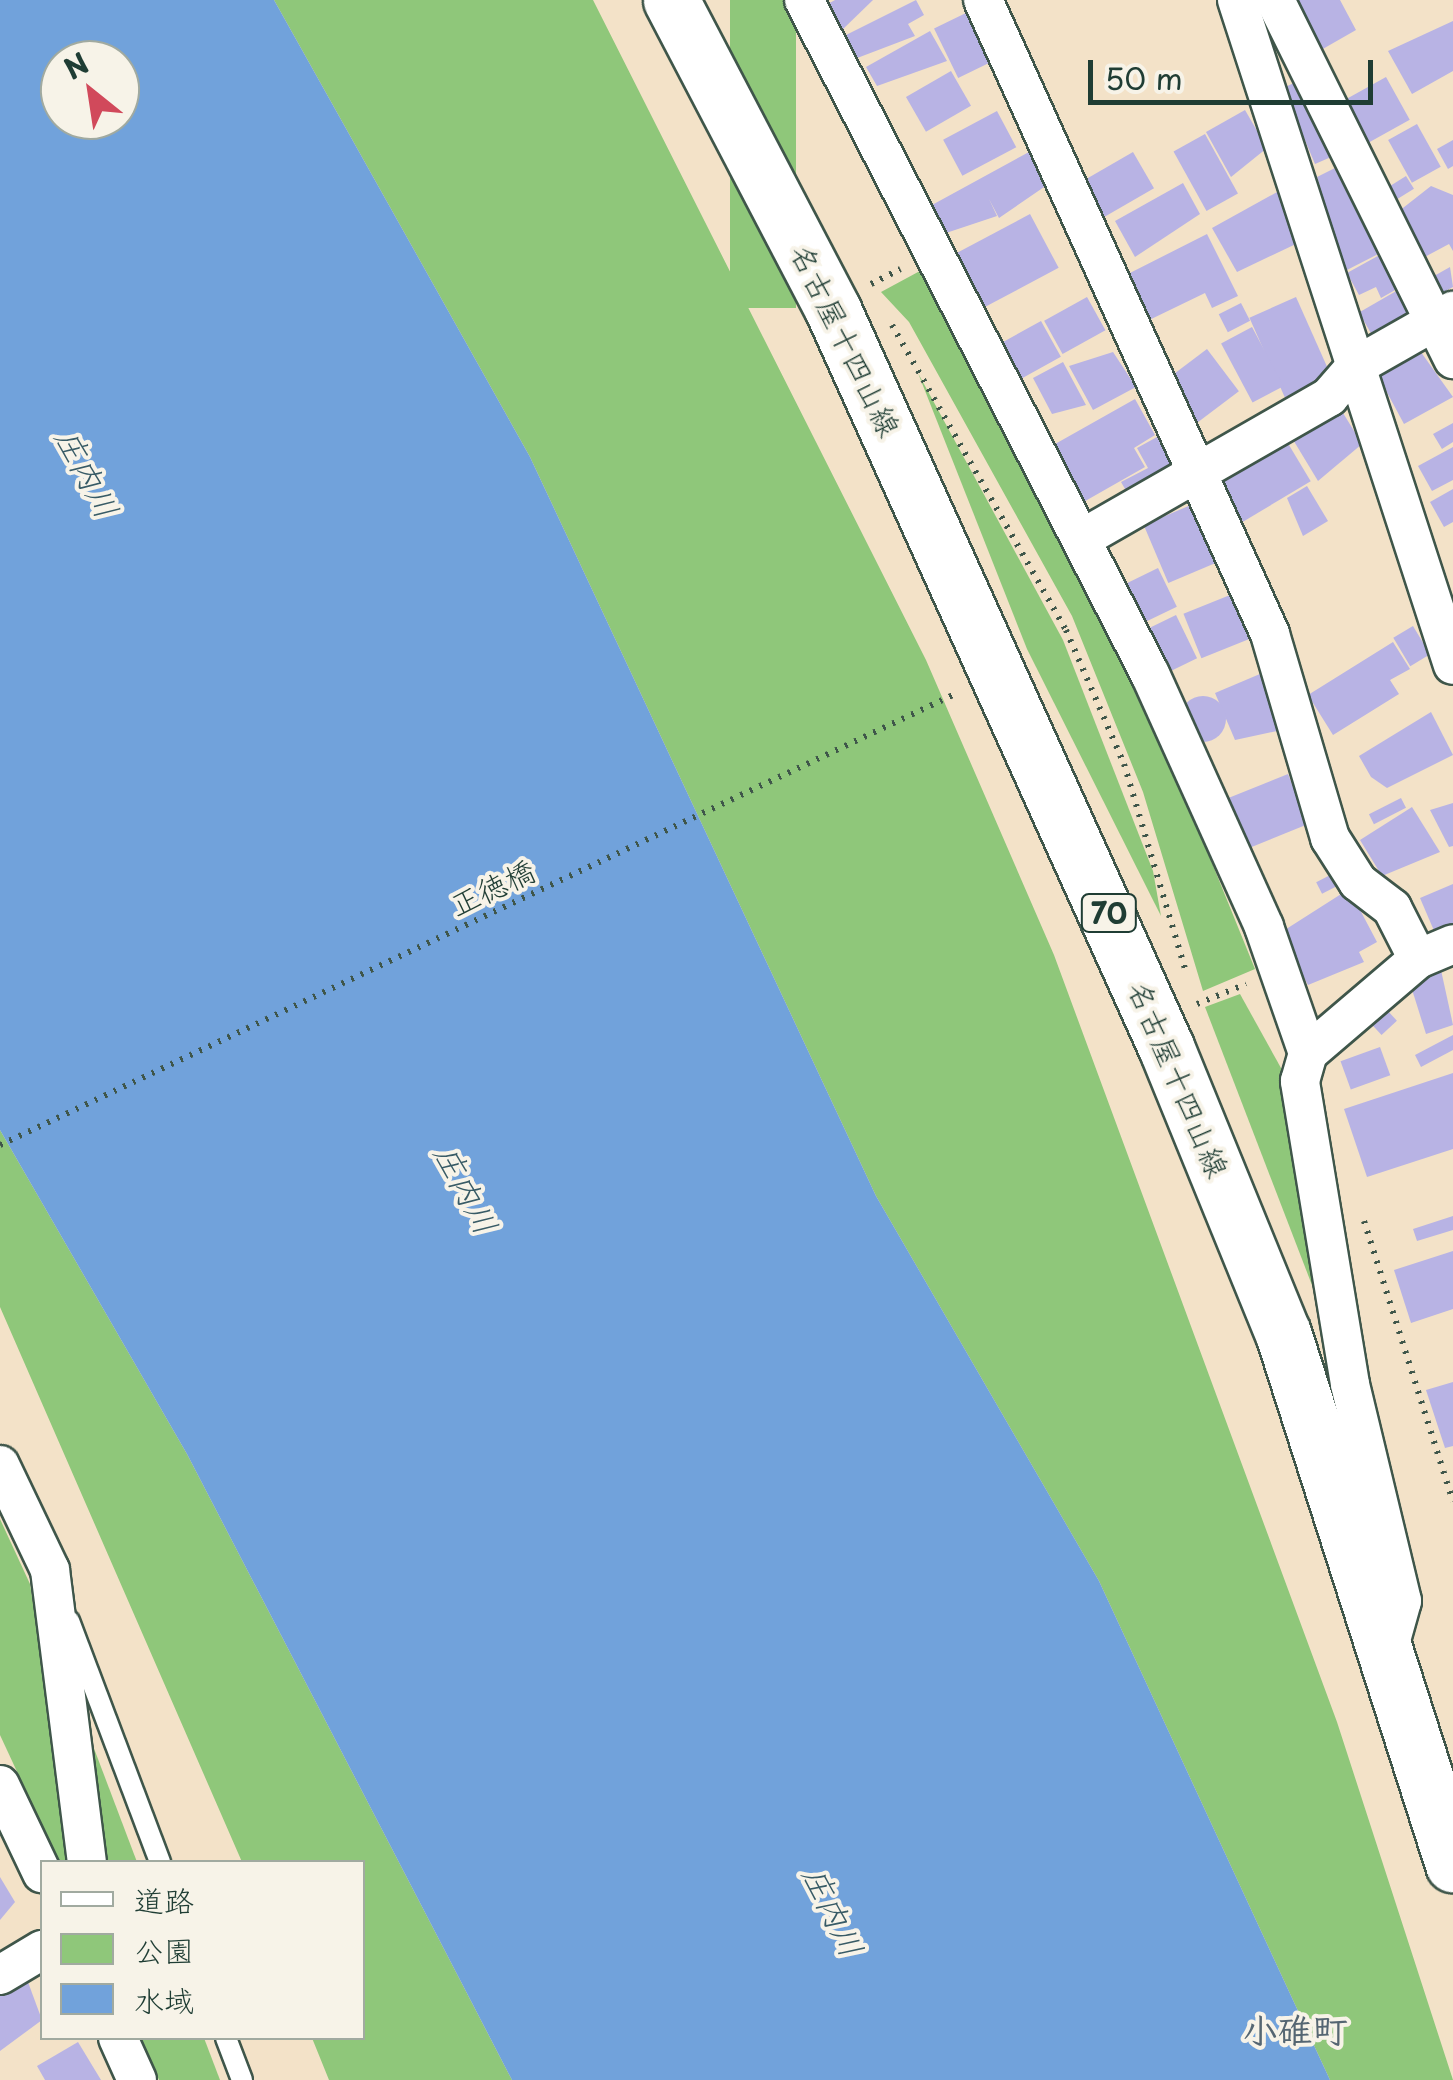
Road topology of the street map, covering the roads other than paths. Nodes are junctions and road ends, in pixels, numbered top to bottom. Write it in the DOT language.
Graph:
graph roads {
  1 [pos="671,0"];
  2 [pos="804,0"];
  3 [pos="983,0"];
  4 [pos="1238,0"];
  5 [pos="1275,0"];
  6 [pos="1444,316"];
  7 [pos="1453,359"];
  8 [pos="1356,366"];
  9 [pos="1196,475"];
  10 [pos="1083,538"];
  11 [pos="1453,665"];
  12 [pos="1453,944"];
  13 [pos="1418,959"];
  14 [pos="1308,1053"];
  15 [pos="0,1465"];
  16 [pos="50,1570"];
  17 [pos="1388,1650"];
  18 [pos="0,1784"];
  19 [pos="87,1860"];
  20 [pos="159,1860"];
  21 [pos="1453,1864"];
  22 [pos="40,1869"];
  23 [pos="40,1951"];
  24 [pos="0,1975"];
  25 [pos="119,2040"];
  26 [pos="227,2040"];
  27 [pos="137,2080"];
  28 [pos="242,2080"];
  1 -- 17 [label="main road, 名古屋十四山線 / 70"];
  2 -- 10 [label="street"];
  3 -- 9 [label="street"];
  4 -- 8 [label="street"];
  5 -- 6 [label="street"];
  6 -- 7 [label="street"];
  6 -- 8 [label="street"];
  8 -- 9 [label="street"];
  8 -- 11 [label="street"];
  9 -- 10 [label="street"];
  9 -- 13 [label="street"];
  10 -- 14 [label="street"];
  12 -- 13 [label="street"];
  13 -- 14 [label="street"];
  14 -- 17 [label="street"];
  15 -- 16 [label="street"];
  16 -- 19 [label="street"];
  16 -- 20 [label="lane"];
  17 -- 21 [label="main road, 名古屋十四山線 / 70"];
  18 -- 22 [label="street"];
  23 -- 24 [label="street"];
  25 -- 27 [label="street"];
  26 -- 28 [label="lane"];
}
